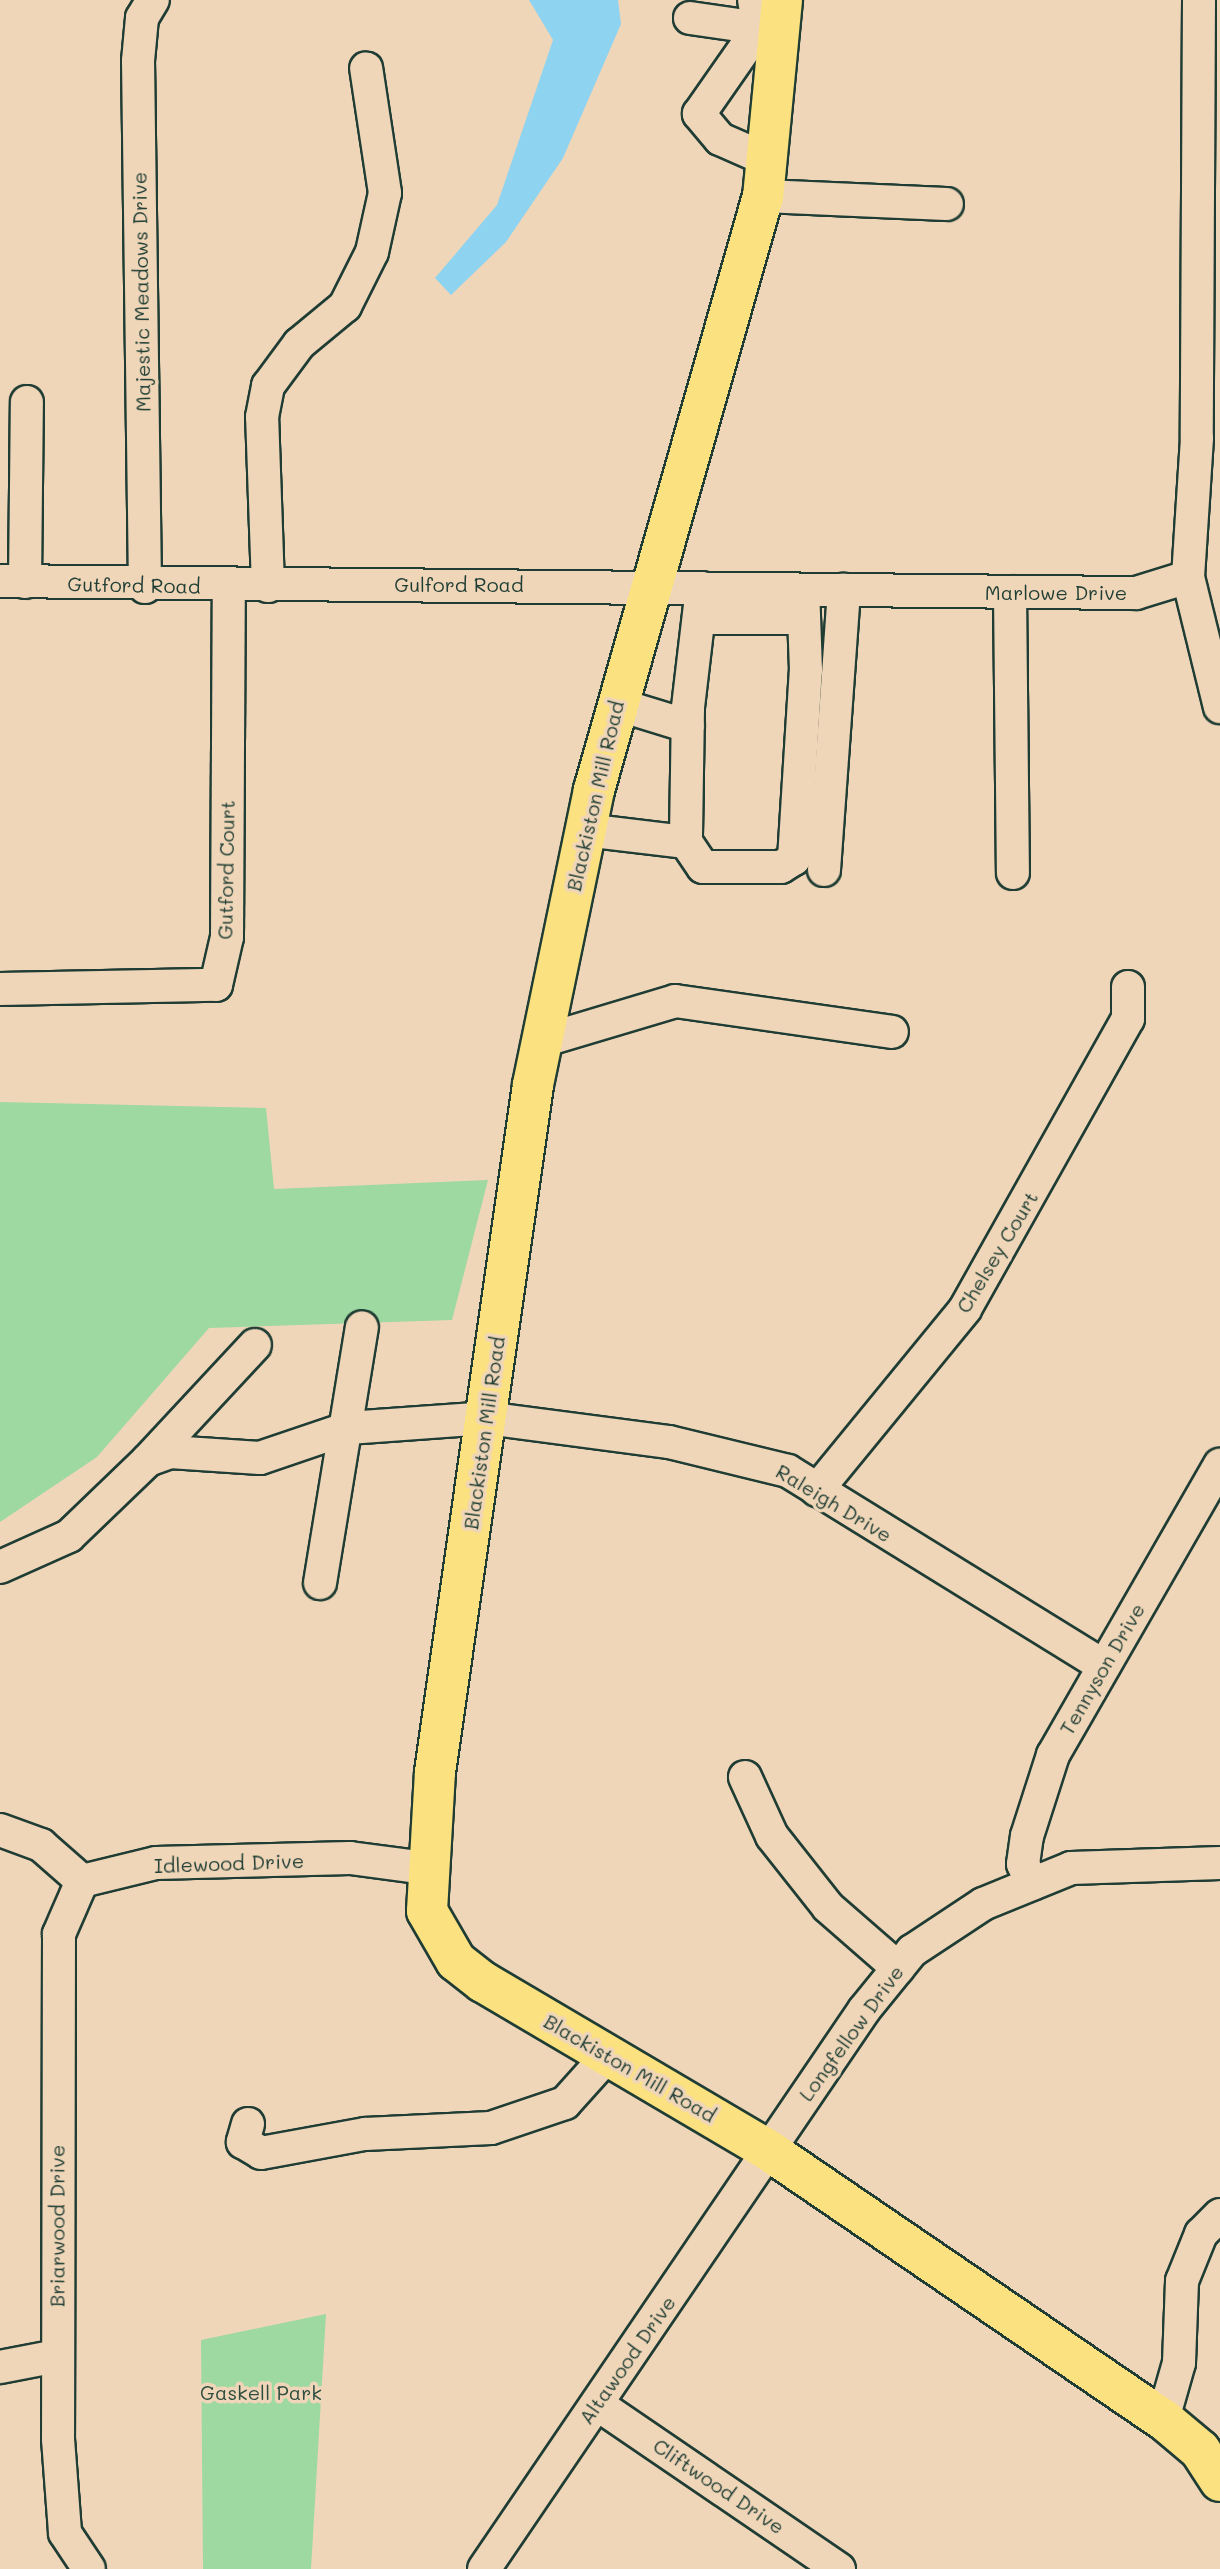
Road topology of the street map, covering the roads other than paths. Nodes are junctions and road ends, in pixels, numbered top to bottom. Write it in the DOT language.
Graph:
graph roads {
  1 [pos="153,0"];
  2 [pos="1199,0"];
  3 [pos="769,15"];
  4 [pos="690,18"];
  5 [pos="366,68"];
  6 [pos="766,178"];
  7 [pos="1211,180"];
  8 [pos="947,204"];
  9 [pos="27,402"];
  10 [pos="1188,577"];
  11 [pos="13,582"];
  12 [pos="229,586"];
  13 [pos="268,586"];
  14 [pos="145,587"];
  15 [pos="651,587"];
  16 [pos="844,590"];
  17 [pos="1010,592"];
  18 [pos="701,603"];
  19 [pos="803,604"];
  20 [pos="616,704"];
  21 [pos="1220,707"];
  22 [pos="688,726"];
  23 [pos="585,830"];
  24 [pos="686,842"];
  25 [pos="824,870"];
  26 [pos="1013,873"];
  27 [pos="1128,987"];
  28 [pos="0,989"];
  29 [pos="892,1032"];
  30 [pos="542,1041"];
  31 [pos="362,1327"];
  32 [pos="255,1345"];
  33 [pos="486,1418"];
  34 [pos="348,1428"];
  35 [pos="148,1460"];
  36 [pos="1220,1465"];
  37 [pos="817,1490"];
  38 [pos="0,1567"];
  39 [pos="320,1583"];
  40 [pos="1104,1666"];
  41 [pos="745,1777"];
  42 [pos="0,1830"];
  43 [pos="1220,1863"];
  44 [pos="426,1868"];
  45 [pos="82,1881"];
  46 [pos="1032,1884"];
  47 [pos="898,1968"];
  48 [pos="608,2055"];
  49 [pos="248,2124"];
  50 [pos="768,2150"];
  51 [pos="1220,2215"];
  52 [pos="57,2356"];
  53 [pos="0,2367"];
  54 [pos="597,2404"];
  55 [pos="1163,2419"];
  56 [pos="1220,2481"];
  57 [pos="89,2569"];
  58 [pos="484,2569"];
  59 [pos="839,2569"];
  1 -- 14 [label="street, Majestic Meadows Drive"];
  2 -- 7 [label="street"];
  3 -- 4 [label="street"];
  3 -- 6 [label="main road, Blackiston Mill Road"];
  3 -- 6 [label="street"];
  5 -- 13 [label="street"];
  6 -- 8 [label="street"];
  6 -- 15 [label="main road, Blackiston Mill Road"];
  7 -- 10 [label="street"];
  9 -- 11 [label="street"];
  10 -- 17 [label="street, Marlowe Drive"];
  10 -- 21 [label="street"];
  11 -- 14 [label="street, Gutford Road"];
  12 -- 13 [label="street, Gutford Road"];
  12 -- 14 [label="street, Gutford Road"];
  12 -- 28 [label="street, Gutford Court"];
  13 -- 15 [label="street, Gulford Road"];
  15 -- 18 [label="street, Marlowe Drive"];
  15 -- 20 [label="main road, Blackiston Mill Road"];
  16 -- 17 [label="street, Marlowe Drive"];
  16 -- 19 [label="street, Marlowe Drive"];
  16 -- 25 [label="street"];
  17 -- 26 [label="street"];
  18 -- 19 [label="street, Marlowe Drive"];
  18 -- 22 [label="street"];
  19 -- 24 [label="street"];
  20 -- 22 [label="street"];
  20 -- 23 [label="main road, Blackiston Mill Road"];
  22 -- 24 [label="street"];
  23 -- 24 [label="street"];
  23 -- 30 [label="main road, Blackiston Mill Road"];
  27 -- 37 [label="street, Chelsey Court"];
  29 -- 30 [label="street"];
  30 -- 33 [label="main road, Blackiston Mill Road"];
  31 -- 34 [label="street"];
  32 -- 35 [label="street"];
  33 -- 34 [label="street, Raleigh Drive"];
  33 -- 37 [label="street, Raleigh Drive"];
  33 -- 44 [label="main road, Blackiston Mill Road"];
  34 -- 35 [label="street, Raleigh Drive"];
  34 -- 39 [label="street"];
  35 -- 38 [label="street"];
  36 -- 40 [label="street, Tennyson Drive"];
  37 -- 40 [label="street, Raleigh Drive"];
  40 -- 46 [label="street, Tennyson Drive"];
  41 -- 47 [label="street"];
  42 -- 45 [label="street"];
  43 -- 46 [label="street, Longfellow Drive"];
  44 -- 45 [label="street, Idlewood Drive"];
  44 -- 48 [label="main road, Blackiston Mill Road"];
  45 -- 52 [label="street, Briarwood Drive"];
  46 -- 47 [label="street, Longfellow Drive"];
  47 -- 50 [label="street, Longfellow Drive"];
  48 -- 49 [label="street"];
  48 -- 50 [label="main road, Blackiston Mill Road"];
  50 -- 54 [label="street, Altawood Drive"];
  50 -- 55 [label="main road, Blackiston Mill Road"];
  51 -- 55 [label="street"];
  52 -- 53 [label="street"];
  52 -- 57 [label="street, Briarwood Drive"];
  54 -- 58 [label="street, Altawood Drive"];
  54 -- 59 [label="street, Cliftwood Drive"];
  55 -- 56 [label="main road, Blackiston Mill Road"];
}
